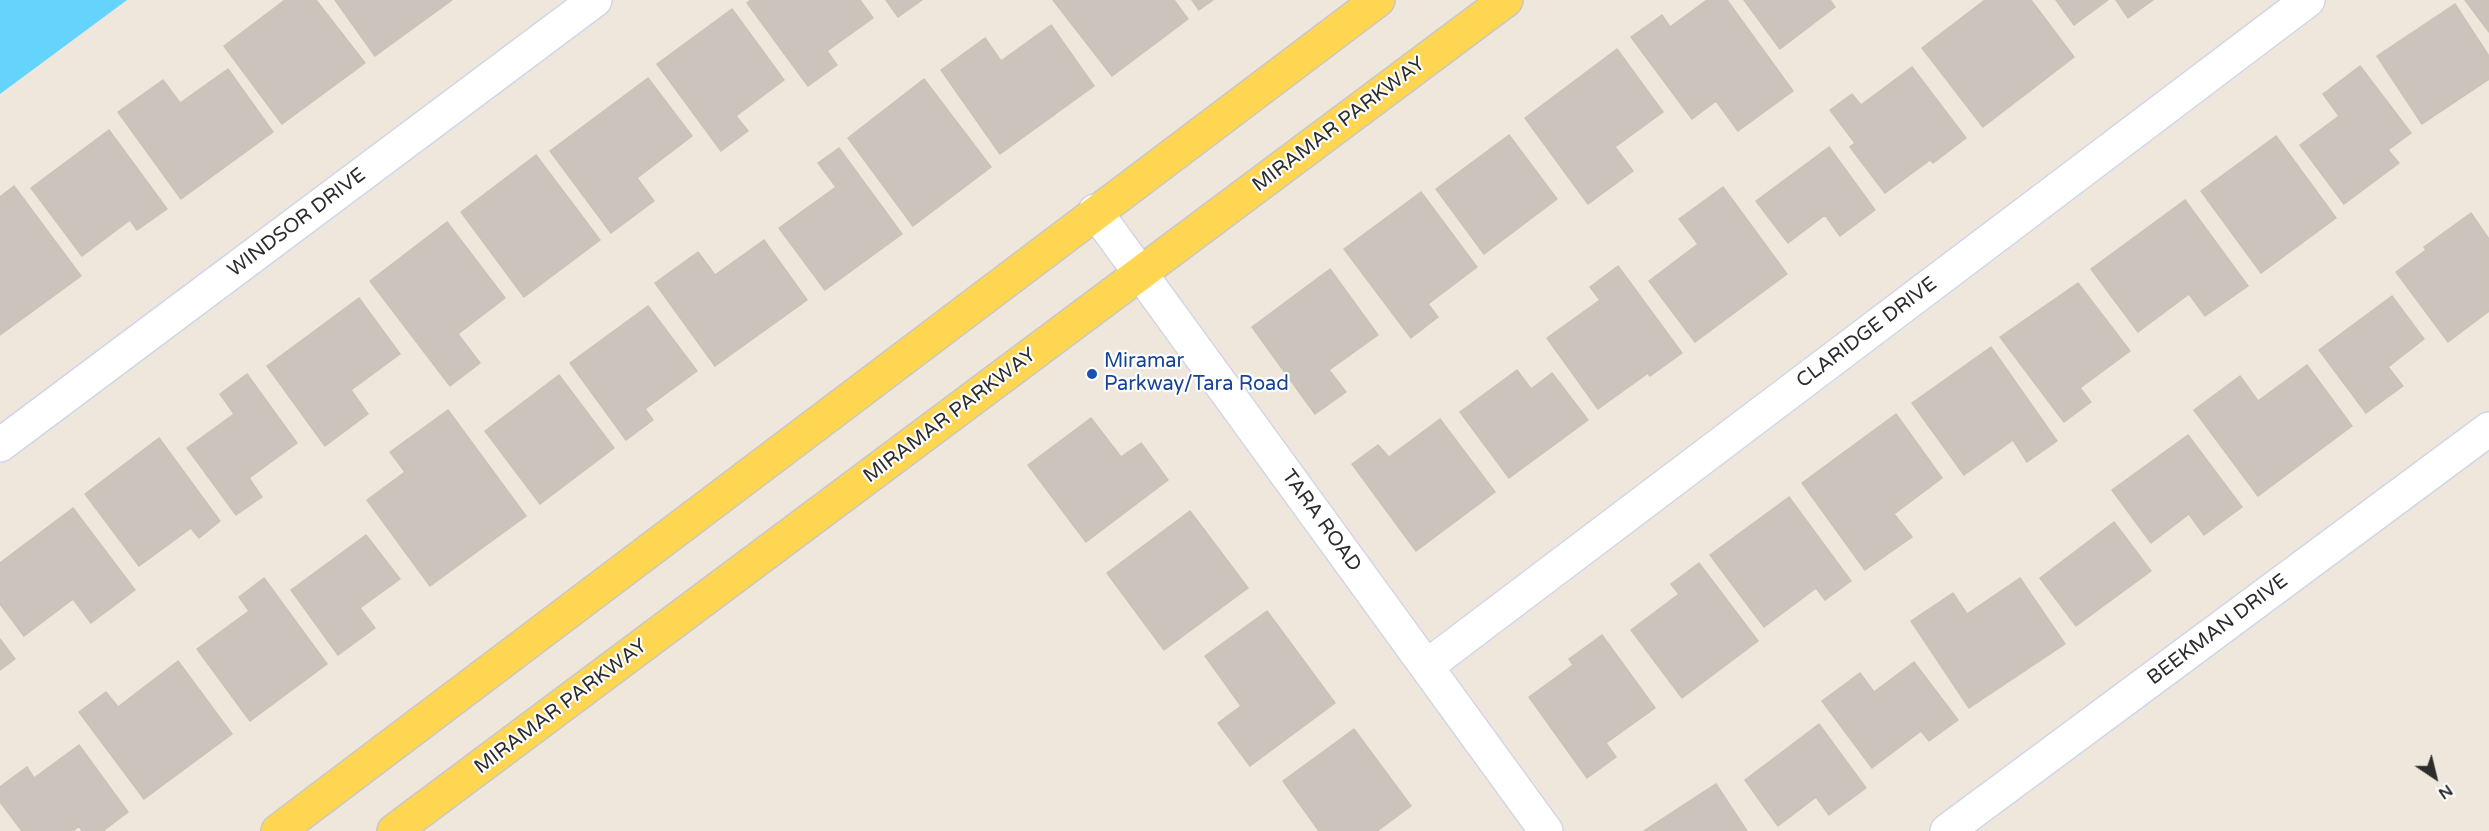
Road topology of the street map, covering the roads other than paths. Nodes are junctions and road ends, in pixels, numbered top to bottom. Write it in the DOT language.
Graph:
graph roads {
  1 [pos="595,0"];
  2 [pos="1378,0"];
  3 [pos="1506,0"];
  4 [pos="2308,0"];
  5 [pos="1095,211"];
  6 [pos="1141,274"];
  7 [pos="2489,429"];
  8 [pos="0,445"];
  9 [pos="1426,666"];
  10 [pos="278,831"];
  11 [pos="394,831"];
  12 [pos="1546,831"];
  13 [pos="1947,831"];
  1 -- 8 [label="street, WINDSOR DRIVE"];
  2 -- 5 [label="main road"];
  3 -- 6 [label="main road, MIRAMAR PARKWAY"];
  4 -- 9 [label="street, CLARIDGE DRIVE"];
  5 -- 6 [label="street, TARA ROAD"];
  5 -- 10 [label="main road"];
  6 -- 9 [label="street, TARA ROAD"];
  6 -- 11 [label="main road, MIRAMAR PARKWAY"];
  7 -- 13 [label="street, BEEKMAN DRIVE"];
  9 -- 12 [label="street, TARA ROAD"];
}
